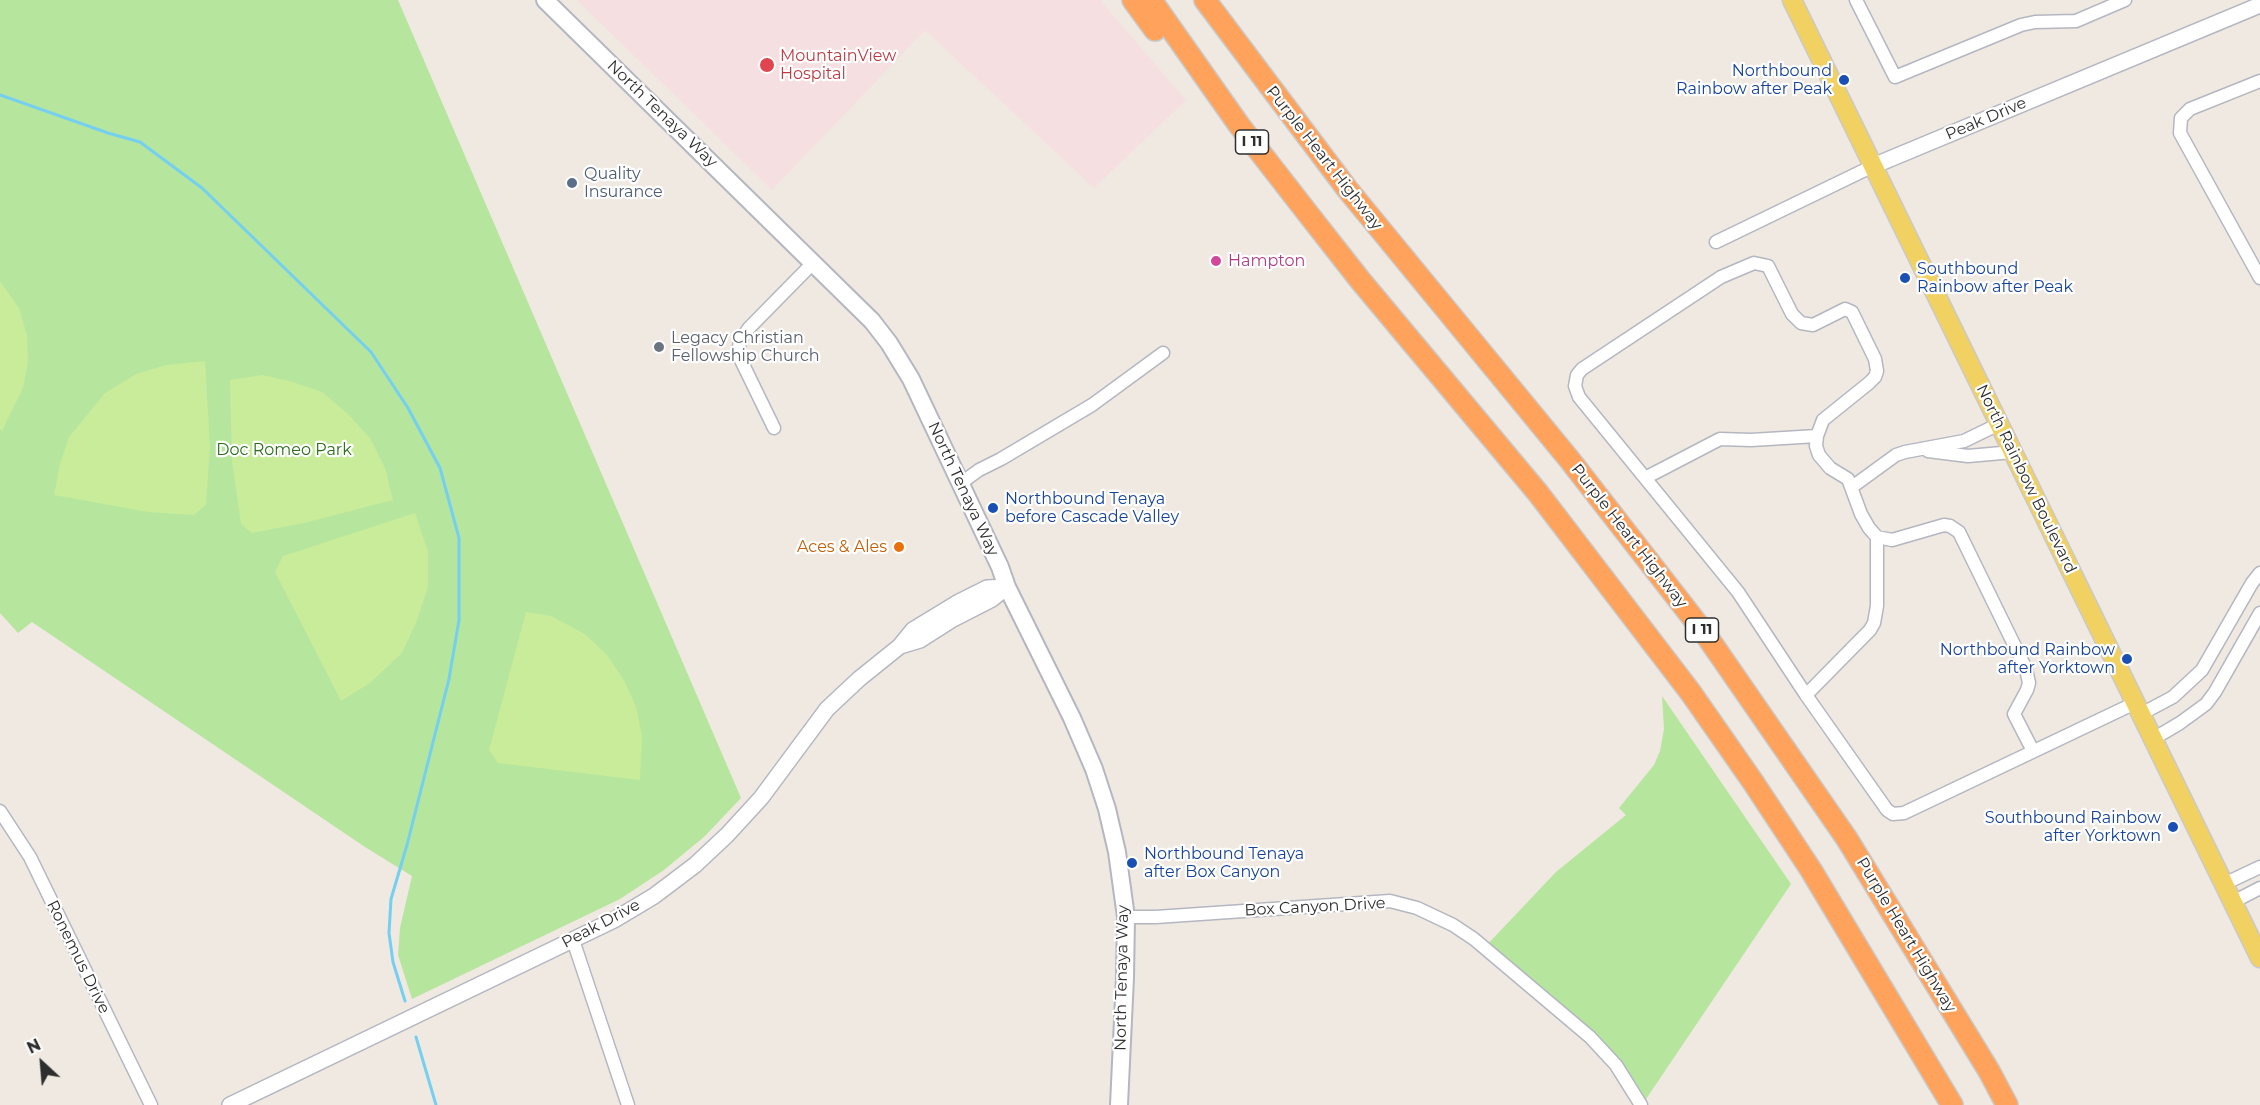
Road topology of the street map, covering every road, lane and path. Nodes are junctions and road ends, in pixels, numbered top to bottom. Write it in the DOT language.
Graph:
graph roads {
  1 [pos="546,0"];
  2 [pos="1133,0"];
  3 [pos="1151,0"];
  4 [pos="1792,0"];
  5 [pos="1856,0"];
  6 [pos="2126,0"];
  7 [pos="2260,4"];
  8 [pos="1210,6"];
  9 [pos="2260,81"];
  10 [pos="1873,166"];
  11 [pos="1716,242"];
  12 [pos="813,263"];
  13 [pos="2260,278"];
  14 [pos="1360,280"];
  15 [pos="1163,353"];
  16 [pos="1999,424"];
  17 [pos="774,428"];
  18 [pos="1816,436"];
  19 [pos="1915,450"];
  20 [pos="2013,452"];
  21 [pos="1645,478"];
  22 [pos="961,483"];
  23 [pos="1852,487"];
  24 [pos="1877,537"];
  25 [pos="2260,573"];
  26 [pos="1008,587"];
  27 [pos="2260,613"];
  28 [pos="1806,695"];
  29 [pos="2138,708"];
  30 [pos="2153,739"];
  31 [pos="2033,751"];
  32 [pos="0,811"];
  33 [pos="2260,867"];
  34 [pos="2224,884"];
  35 [pos="2260,888"];
  36 [pos="2233,902"];
  37 [pos="1126,917"];
  38 [pos="573,940"];
  39 [pos="2260,958"];
  40 [pos="151,1105"];
  41 [pos="230,1105"];
  42 [pos="628,1105"];
  43 [pos="1119,1105"];
  44 [pos="1641,1105"];
  45 [pos="1952,1105"];
  46 [pos="2007,1105"];
  1 -- 12 [label="main road, North Tenaya Way"];
  2 -- 14 [label="highway"];
  3 -- 14 [label="highway, I 11"];
  4 -- 10 [label="main road, North Rainbow Boulevard"];
  5 -- 6 [label="street"];
  7 -- 10 [label="street, Peak Drive"];
  8 -- 46 [label="highway, Purple Heart Highway / I 11"];
  9 -- 13 [label="street"];
  10 -- 11 [label="street, Peak Drive"];
  10 -- 16 [label="main road, North Rainbow Boulevard"];
  12 -- 17 [label="street"];
  12 -- 22 [label="main road, North Tenaya Way"];
  14 -- 45 [label="highway, I 11"];
  15 -- 22 [label="street"];
  16 -- 19 [label="street"];
  16 -- 20 [label="main road, North Rainbow Boulevard"];
  18 -- 21 [label="street"];
  18 -- 21 [label="street"];
  18 -- 23 [label="street"];
  19 -- 20 [label="street"];
  19 -- 23 [label="street"];
  20 -- 29 [label="main road, North Rainbow Boulevard"];
  21 -- 28 [label="street"];
  22 -- 26 [label="main road, North Tenaya Way"];
  23 -- 24 [label="street"];
  24 -- 28 [label="street"];
  24 -- 31 [label="street"];
  25 -- 29 [label="street"];
  26 -- 37 [label="main road, North Tenaya Way"];
  26 -- 38 [label="street, Peak Drive"];
  27 -- 30 [label="street"];
  28 -- 31 [label="street"];
  29 -- 30 [label="main road, North Rainbow Boulevard"];
  29 -- 31 [label="street"];
  30 -- 34 [label="main road, North Rainbow Boulevard"];
  32 -- 40 [label="street, Ronemus Drive"];
  33 -- 34 [label="street"];
  34 -- 36 [label="main road, North Rainbow Boulevard"];
  35 -- 36 [label="street"];
  36 -- 39 [label="main road, North Rainbow Boulevard"];
  37 -- 43 [label="main road, North Tenaya Way"];
  37 -- 44 [label="street, Box Canyon Drive"];
  38 -- 41 [label="street, Peak Drive"];
  38 -- 42 [label="street"];
}
